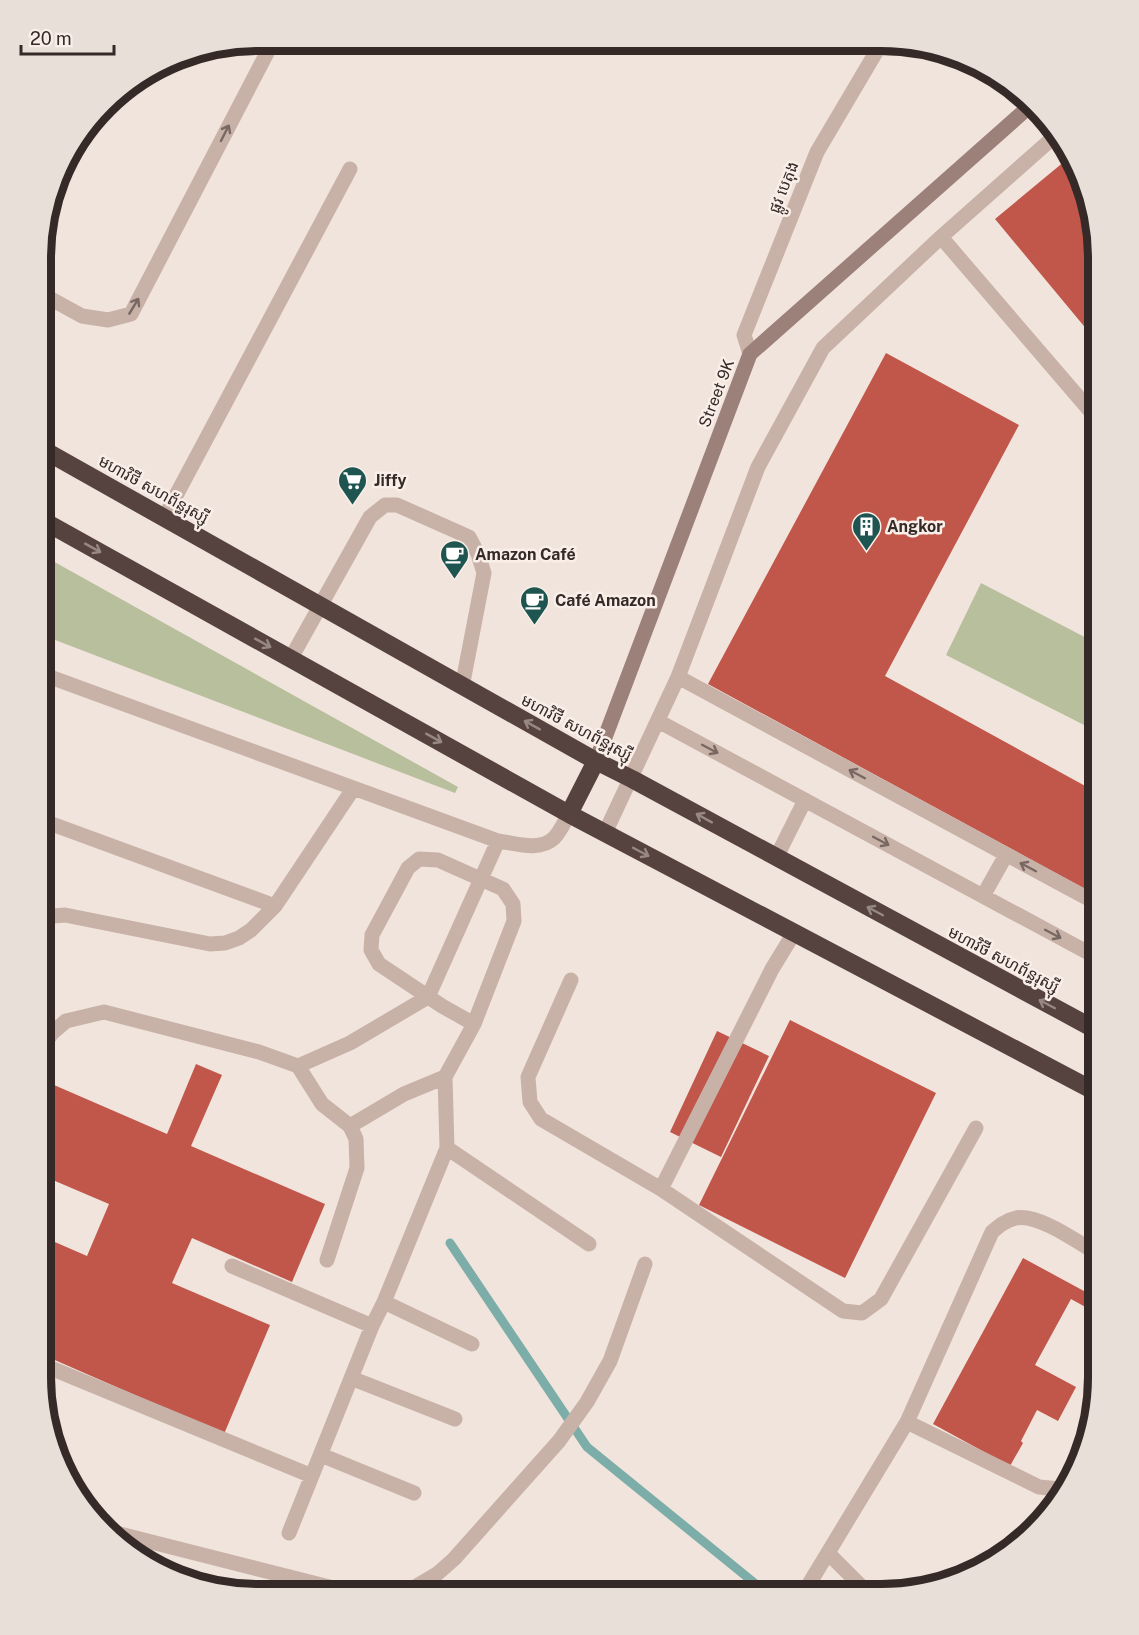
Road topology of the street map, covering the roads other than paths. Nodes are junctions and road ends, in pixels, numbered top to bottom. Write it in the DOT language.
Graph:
graph roads {
  1 [pos="268,51"];
  2 [pos="877,51"];
  3 [pos="1025,110"];
  4 [pos="1051,140"];
  5 [pos="350,169"];
  6 [pos="941,237"];
  7 [pos="51,299"];
  8 [pos="750,354"];
  9 [pos="1088,408"];
  10 [pos="51,454"];
  11 [pos="164,518"];
  12 [pos="51,525"];
  13 [pos="320,605"];
  14 [pos="291,658"];
  15 [pos="51,677"];
  16 [pos="678,677"];
  17 [pos="462,687"];
  18 [pos="658,721"];
  19 [pos="596,761"];
  20 [pos="632,778"];
  21 [pos="353,789"];
  22 [pos="806,800"];
  23 [pos="569,814"];
  24 [pos="51,824"];
  25 [pos="605,833"];
  26 [pos="498,841"];
  27 [pos="1006,855"];
  28 [pos="776,858"];
  29 [pos="482,878"];
  30 [pos="983,896"];
  31 [pos="1088,899"];
  32 [pos="275,906"];
  33 [pos="51,916"];
  34 [pos="794,933"];
  35 [pos="1088,953"];
  36 [pos="571,980"];
  37 [pos="428,997"];
  38 [pos="474,1024"];
  39 [pos="1088,1026"];
  40 [pos="51,1034"];
  41 [pos="298,1066"];
  42 [pos="445,1077"];
  43 [pos="1088,1087"];
  44 [pos="350,1126"];
  45 [pos="976,1128"];
  46 [pos="447,1148"];
  47 [pos="661,1189"];
  48 [pos="589,1244"];
  49 [pos="1088,1248"];
  50 [pos="327,1260"];
  51 [pos="645,1264"];
  52 [pos="232,1266"];
  53 [pos="384,1302"];
  54 [pos="372,1326"];
  55 [pos="472,1344"];
  56 [pos="51,1369"];
  57 [pos="351,1378"];
  58 [pos="455,1419"];
  59 [pos="907,1422"];
  60 [pos="321,1455"];
  61 [pos="312,1476"];
  62 [pos="1055,1489"];
  63 [pos="414,1493"];
  64 [pos="289,1533"];
  65 [pos="125,1535"];
  66 [pos="828,1553"];
  67 [pos="317,1584"];
  68 [pos="420,1584"];
  69 [pos="809,1584"];
  70 [pos="859,1584"];
  7 -- 1 [label="street, one-way"];
  2 -- 8 [label="street, ផ្លូវ បេតុង"];
  3 -- 8 [label="street, Street 9K"];
  4 -- 6 [label="street"];
  5 -- 11 [label="street"];
  6 -- 9 [label="street"];
  6 -- 16 [label="street"];
  8 -- 19 [label="street, Street 9K"];
  10 -- 11 [label="highway, មហាវិថី សហព័ន្ធរុស្ស៊ី"];
  11 -- 13 [label="highway, មហាវិថី សហព័ន្ធរុស្ស៊ី"];
  12 -- 14 [label="highway, one-way"];
  13 -- 14 [label="street"];
  13 -- 17 [label="highway, មហាវិថី សហព័ន្ធរុស្ស៊ី"];
  13 -- 17 [label="street"];
  14 -- 23 [label="highway, one-way"];
  15 -- 21 [label="street"];
  16 -- 18 [label="street"];
  27 -- 16 [label="street, one-way"];
  19 -- 17 [label="highway, មហាវិថី សហព័ន្ធរុស្ស៊ី, one-way"];
  18 -- 20 [label="street"];
  18 -- 22 [label="street, one-way"];
  19 -- 20 [label="highway, មហាវិថី សហព័ន្ធរុស្ស៊ី"];
  19 -- 23 [label="highway"];
  20 -- 25 [label="street"];
  28 -- 20 [label="highway, មហាវិថី សហព័ន្ធរុស្ស៊ី, one-way"];
  21 -- 26 [label="street"];
  21 -- 32 [label="street"];
  22 -- 28 [label="street"];
  22 -- 30 [label="street, one-way"];
  23 -- 25 [label="highway"];
  23 -- 26 [label="street"];
  24 -- 32 [label="street"];
  25 -- 34 [label="highway, one-way"];
  26 -- 29 [label="street"];
  27 -- 30 [label="street"];
  31 -- 27 [label="street, one-way"];
  39 -- 28 [label="highway, មហាវិថី សហព័ន្ធរុស្ស៊ី, one-way"];
  29 -- 37 [label="street"];
  29 -- 37 [label="street"];
  29 -- 38 [label="street"];
  30 -- 35 [label="street, one-way"];
  32 -- 33 [label="street"];
  34 -- 43 [label="highway"];
  34 -- 47 [label="street"];
  36 -- 47 [label="street"];
  37 -- 38 [label="street"];
  37 -- 41 [label="street"];
  38 -- 42 [label="street"];
  40 -- 41 [label="street"];
  41 -- 44 [label="street"];
  42 -- 44 [label="street"];
  42 -- 46 [label="street"];
  44 -- 50 [label="street"];
  45 -- 47 [label="street"];
  46 -- 48 [label="street"];
  46 -- 53 [label="street"];
  49 -- 59 [label="street"];
  51 -- 68 [label="street"];
  52 -- 54 [label="street"];
  53 -- 54 [label="street"];
  53 -- 55 [label="street"];
  54 -- 57 [label="street"];
  56 -- 61 [label="street"];
  57 -- 58 [label="street"];
  57 -- 60 [label="street"];
  59 -- 62 [label="street"];
  59 -- 66 [label="street"];
  60 -- 61 [label="street"];
  60 -- 63 [label="street"];
  61 -- 64 [label="street"];
  65 -- 67 [label="street"];
  66 -- 69 [label="street"];
  66 -- 70 [label="street"];
}
